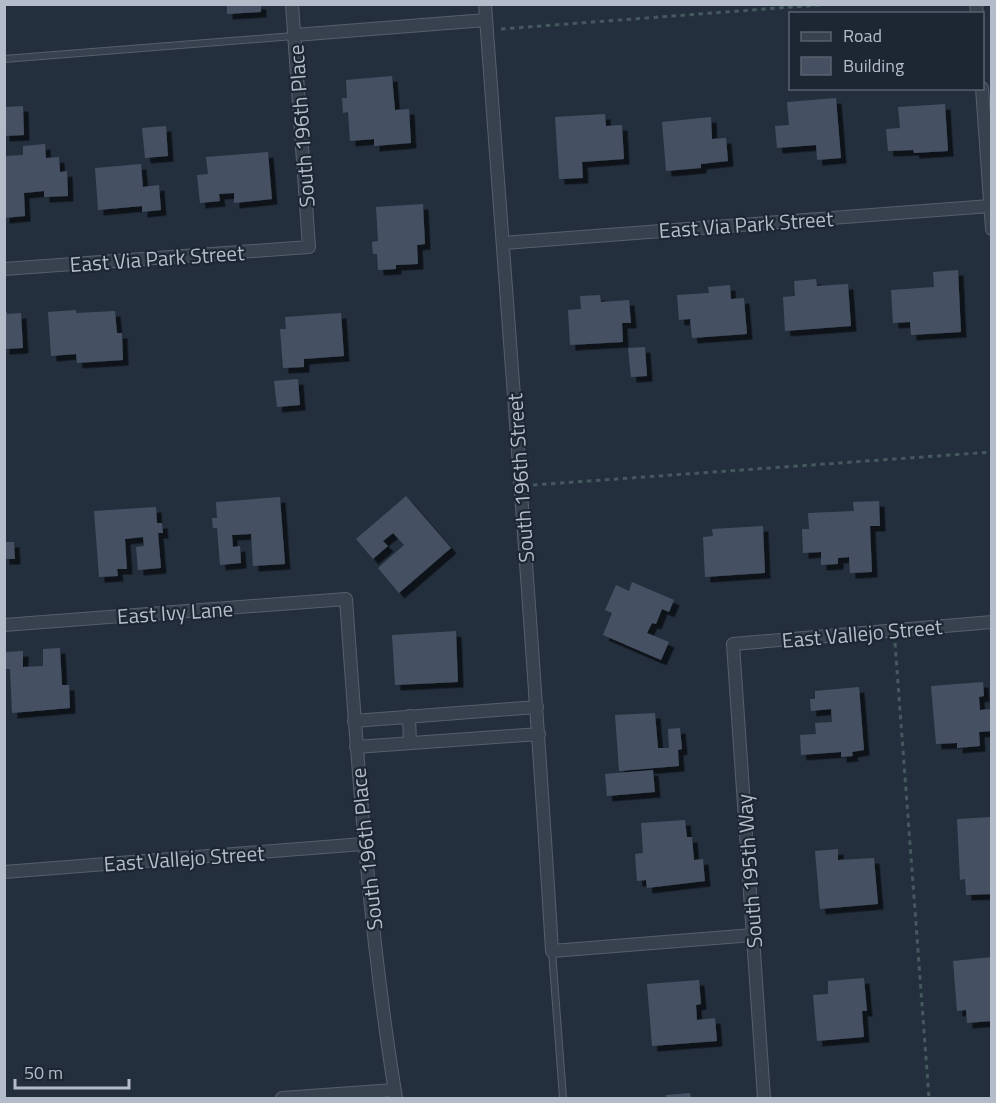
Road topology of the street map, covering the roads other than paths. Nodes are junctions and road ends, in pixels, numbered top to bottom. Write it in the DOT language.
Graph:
graph roads {
  1 [pos="292,4"];
  2 [pos="485,4"];
  3 [pos="487,25"];
  4 [pos="295,35"];
  5 [pos="4,59"];
  6 [pos="982,90"];
  7 [pos="990,206"];
  8 [pos="992,229"];
  9 [pos="503,243"];
  10 [pos="309,247"];
  11 [pos="4,269"];
  12 [pos="346,599"];
  13 [pos="992,622"];
  14 [pos="4,625"];
  15 [pos="733,644"];
  16 [pos="537,707"];
  17 [pos="409,716"];
  18 [pos="354,721"];
  19 [pos="539,734"];
  20 [pos="410,743"];
  21 [pos="356,747"];
  22 [pos="363,844"];
  23 [pos="4,872"];
  24 [pos="753,935"];
  25 [pos="552,951"];
  26 [pos="395,1094"];
  27 [pos="282,1098"];
  28 [pos="563,1098"];
  29 [pos="764,1098"];
  1 -- 4 [label="street, South 196th Place"];
  2 -- 3 [label="street, South 196th Street"];
  3 -- 4 [label="street"];
  3 -- 9 [label="street, South 196th Street"];
  4 -- 5 [label="lane"];
  4 -- 10 [label="street, South 196th Place"];
  6 -- 7 [label="street"];
  7 -- 8 [label="street"];
  7 -- 9 [label="street, East Via Park Street"];
  9 -- 16 [label="street, South 196th Street"];
  10 -- 11 [label="street, East Via Park Street"];
  12 -- 14 [label="street, East Ivy Lane"];
  12 -- 18 [label="street, South 196th Place"];
  13 -- 15 [label="street, East Vallejo Street"];
  15 -- 24 [label="street, South 195th Way"];
  16 -- 17 [label="street"];
  16 -- 19 [label="street, South 196th Street"];
  17 -- 18 [label="street"];
  17 -- 20 [label="street"];
  18 -- 21 [label="street, South 196th Place"];
  19 -- 20 [label="street"];
  19 -- 25 [label="street, South 196th Street"];
  20 -- 21 [label="street"];
  21 -- 22 [label="street, South 196th Place"];
  22 -- 23 [label="street, East Vallejo Street"];
  22 -- 26 [label="street, South 196th Place"];
  24 -- 25 [label="street"];
  24 -- 29 [label="street, South 195th Way"];
  25 -- 28 [label="lane"];
  26 -- 27 [label="street"];
}
